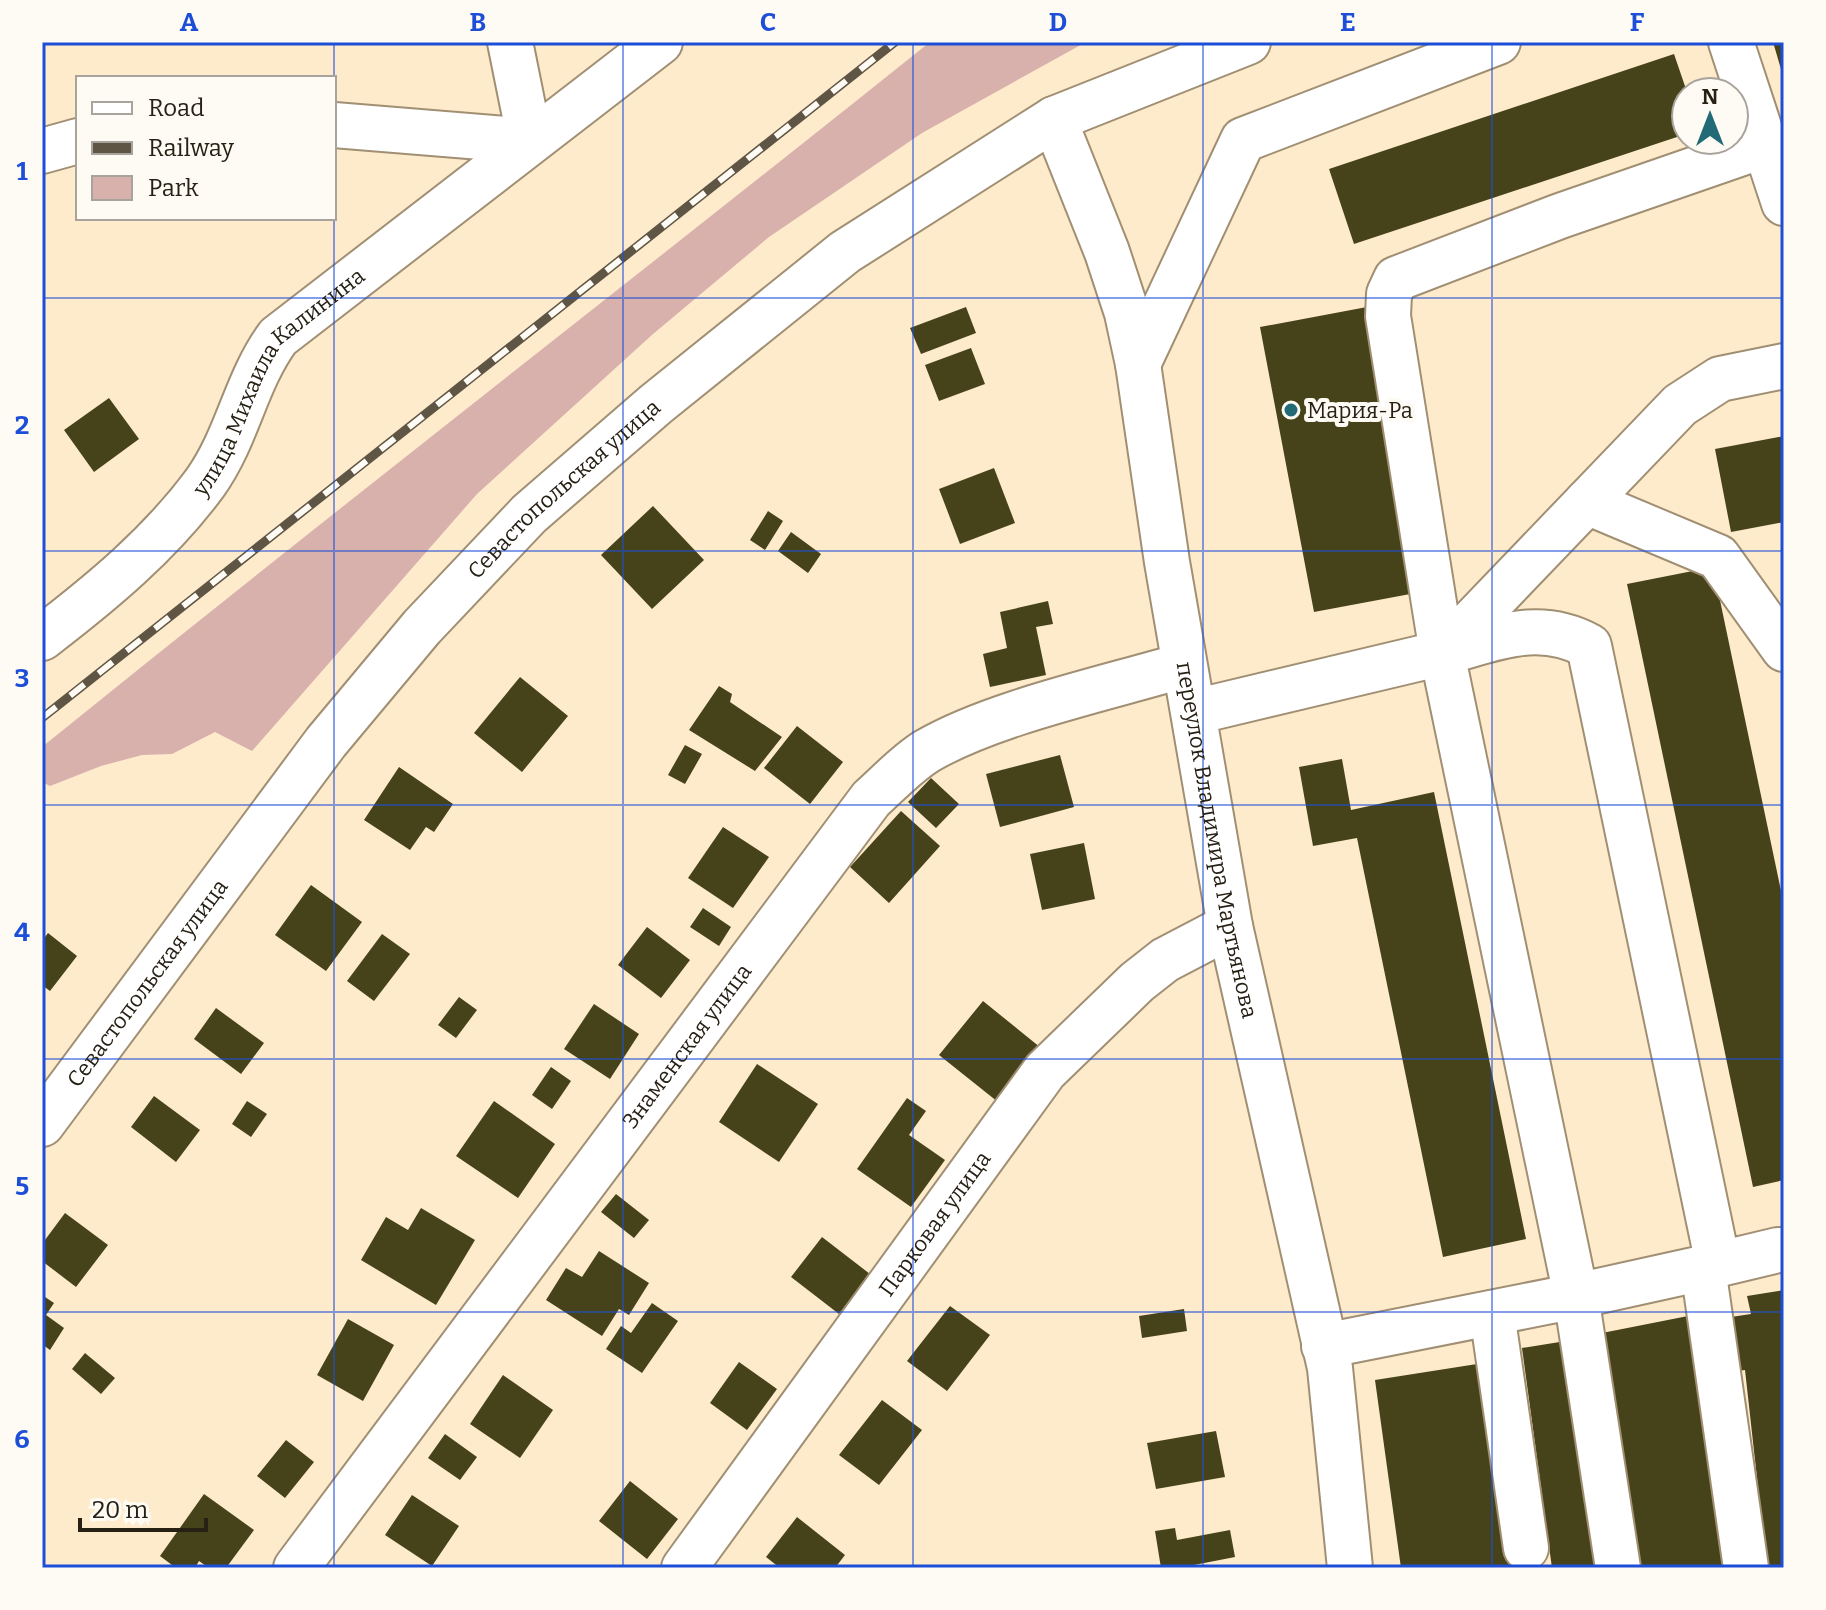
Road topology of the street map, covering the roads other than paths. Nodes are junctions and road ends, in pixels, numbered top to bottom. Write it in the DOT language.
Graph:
graph roads {
  1 [pos="510,42"];
  2 [pos="660,42"];
  3 [pos="1248,42"];
  4 [pos="1498,42"];
  5 [pos="1731,42"];
  6 [pos="1054,119"];
  7 [pos="336,125"];
  8 [pos="530,141"];
  9 [pos="76,142"];
  10 [pos="1765,145"];
  11 [pos="42,151"];
  12 [pos="1784,203"];
  13 [pos="1138,364"];
  14 [pos="1784,366"];
  15 [pos="1587,502"];
  16 [pos="42,638"];
  17 [pos="1784,649"];
  18 [pos="1442,653"];
  19 [pos="1184,665"];
  20 [pos="1194,712"];
  21 [pos="1230,926"];
  22 [pos="42,1124"];
  23 [pos="1784,1250"];
  24 [pos="1711,1266"];
  25 [pos="1576,1296"];
  26 [pos="1492,1313"];
  27 [pos="1324,1346"];
  28 [pos="1526,1548"];
  29 [pos="296,1568"];
  30 [pos="684,1568"];
  31 [pos="1350,1568"];
  32 [pos="1618,1568"];
  33 [pos="1746,1568"];
  1 -- 8 [label="street"];
  2 -- 8 [label="street, улица Михаила Калинина"];
  3 -- 6 [label="street, Севастопольская улица"];
  4 -- 13 [label="street"];
  5 -- 10 [label="street"];
  6 -- 13 [label="street, переулок Владимира Мартьянова"];
  6 -- 22 [label="street, Севастопольская улица"];
  7 -- 8 [label="street"];
  8 -- 16 [label="street, улица Михаила Калинина"];
  9 -- 11 [label="street"];
  10 -- 12 [label="street"];
  10 -- 18 [label="street"];
  13 -- 19 [label="street, переулок Владимира Мартьянова"];
  14 -- 15 [label="street"];
  15 -- 17 [label="street"];
  15 -- 18 [label="street"];
  18 -- 20 [label="street"];
  18 -- 24 [label="street"];
  18 -- 25 [label="street"];
  19 -- 20 [label="street, переулок Владимира Мартьянова"];
  19 -- 29 [label="street, Знаменская улица"];
  20 -- 21 [label="street, переулок Владимира Мартьянова"];
  21 -- 27 [label="street, переулок Владимира Мартьянова"];
  21 -- 30 [label="street, Парковая улица"];
  23 -- 24 [label="street"];
  24 -- 25 [label="street"];
  24 -- 33 [label="street"];
  25 -- 26 [label="street"];
  25 -- 32 [label="street"];
  26 -- 27 [label="street"];
  26 -- 28 [label="street"];
  27 -- 31 [label="street, переулок Владимира Мартьянова"];
}
